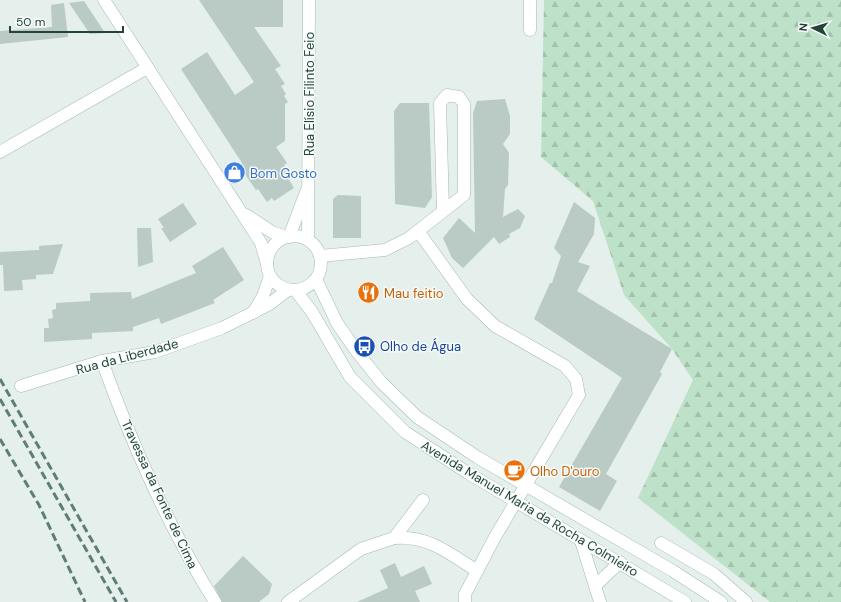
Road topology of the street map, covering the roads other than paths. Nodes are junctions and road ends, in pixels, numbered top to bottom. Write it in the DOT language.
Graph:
graph roads {
  1 [pos="104,0"];
  2 [pos="309,0"];
  3 [pos="530,0"];
  4 [pos="530,30"];
  5 [pos="147,68"];
  6 [pos="0,152"];
  7 [pos="308,188"];
  8 [pos="443,210"];
  9 [pos="243,214"];
  10 [pos="418,231"];
  11 [pos="288,237"];
  12 [pos="308,240"];
  13 [pos="320,256"];
  14 [pos="267,264"];
  15 [pos="270,276"];
  16 [pos="316,279"];
  17 [pos="292,290"];
  18 [pos="253,313"];
  19 [pos="102,361"];
  20 [pos="21,386"];
  21 [pos="526,485"];
  22 [pos="423,500"];
  23 [pos="516,501"];
  24 [pos="394,538"];
  25 [pos="581,541"];
  26 [pos="660,543"];
  27 [pos="620,562"];
  28 [pos="477,571"];
  29 [pos="596,585"];
  30 [pos="215,602"];
  31 [pos="288,602"];
  32 [pos="465,602"];
  33 [pos="600,602"];
  34 [pos="686,602"];
  35 [pos="721,602"];
  36 [pos="746,602"];
  1 -- 5 [label="street"];
  2 -- 7 [label="street, Rua Elísio Filinto Feio"];
  3 -- 4 [label="street"];
  5 -- 6 [label="street"];
  5 -- 9 [label="street"];
  7 -- 11 [label="street, Rua Elísio Filinto Feio"];
  7 -- 12 [label="street, Rua Elísio Filinto Feio"];
  8 -- 8 [label="street"];
  8 -- 10 [label="street"];
  9 -- 11 [label="street"];
  9 -- 14 [label="street"];
  10 -- 13 [label="street"];
  10 -- 21 [label="street"];
  11 -- 12 [label="street"];
  11 -- 14 [label="street"];
  12 -- 13 [label="street"];
  13 -- 16 [label="street"];
  14 -- 15 [label="street"];
  15 -- 17 [label="street"];
  15 -- 18 [label="street"];
  16 -- 17 [label="street"];
  16 -- 21 [label="street, Avenida Manuel Maria da Rocha Colmieiro"];
  17 -- 18 [label="street, Rua da Liberdade"];
  17 -- 23 [label="street, Avenida Manuel Maria da Rocha Colmieiro"];
  18 -- 19 [label="street, Rua da Liberdade"];
  19 -- 20 [label="street, Rua da Liberdade"];
  19 -- 30 [label="street, Travessa da Fonte de Cima"];
  21 -- 23 [label="street"];
  21 -- 35 [label="street, Avenida Manuel Maria da Rocha Colmieiro"];
  22 -- 24 [label="street"];
  23 -- 25 [label="street, Avenida Manuel Maria da Rocha Colmieiro"];
  23 -- 28 [label="street"];
  24 -- 28 [label="street"];
  24 -- 31 [label="street"];
  25 -- 27 [label="street, Avenida Manuel Maria da Rocha Colmieiro"];
  25 -- 29 [label="street"];
  26 -- 36 [label="street"];
  27 -- 29 [label="street"];
  27 -- 34 [label="street, Avenida Manuel Maria da Rocha Colmieiro"];
  28 -- 32 [label="street"];
  29 -- 33 [label="street"];
}
